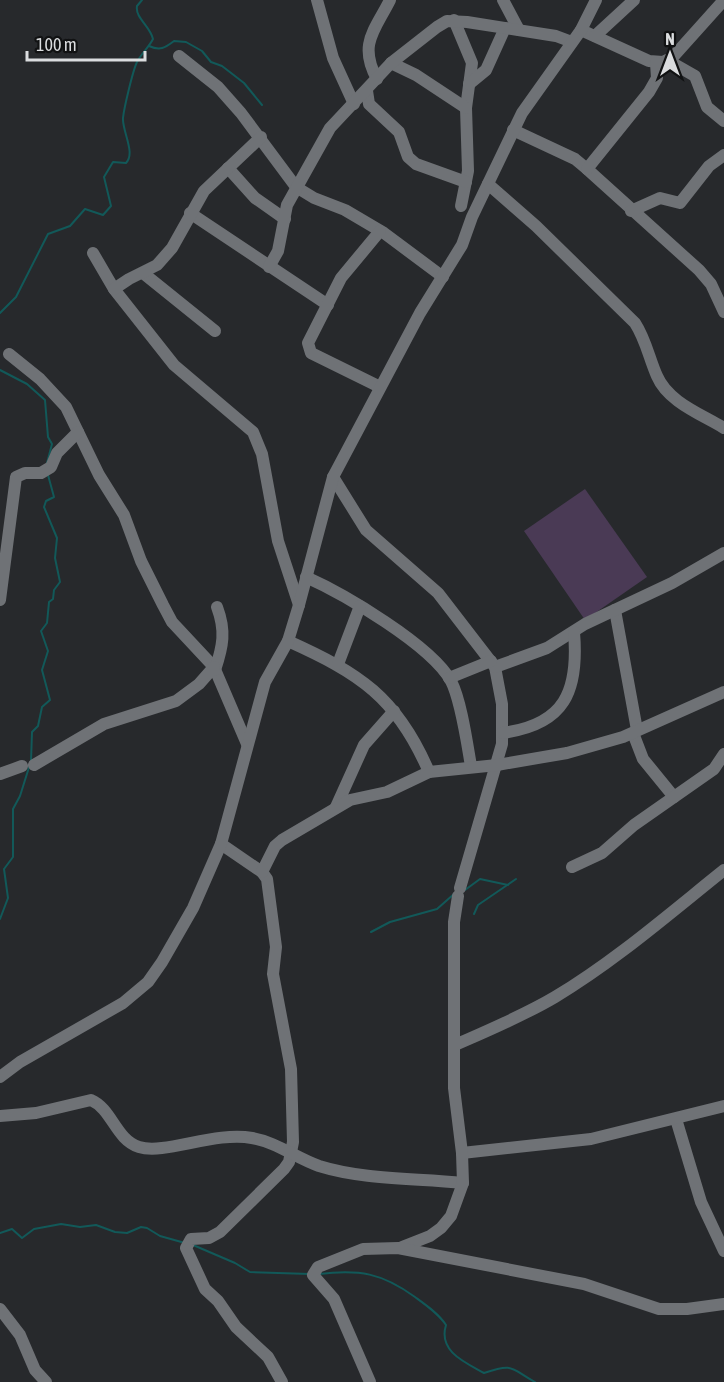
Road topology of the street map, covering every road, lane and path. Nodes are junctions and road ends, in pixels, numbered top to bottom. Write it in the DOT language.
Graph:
graph roads {
  1 [pos="317,0"];
  2 [pos="390,0"];
  3 [pos="503,0"];
  4 [pos="596,0"];
  5 [pos="634,0"];
  6 [pos="724,0"];
  7 [pos="454,20"];
  8 [pos="505,28"];
  9 [pos="519,30"];
  10 [pos="581,30"];
  11 [pos="595,36"];
  12 [pos="572,42"];
  13 [pos="179,56"];
  14 [pos="662,61"];
  15 [pos="391,63"];
  16 [pos="377,79"];
  17 [pos="469,84"];
  18 [pos="367,91"];
  19 [pos="354,104"];
  20 [pos="466,108"];
  21 [pos="724,122"];
  22 [pos="513,130"];
  23 [pos="261,137"];
  24 [pos="724,155"];
  25 [pos="228,168"];
  26 [pos="587,169"];
  27 [pos="466,182"];
  28 [pos="488,184"];
  29 [pos="296,187"];
  30 [pos="461,206"];
  31 [pos="631,211"];
  32 [pos="190,213"];
  33 [pos="285,219"];
  34 [pos="380,231"];
  35 [pos="93,253"];
  36 [pos="269,267"];
  37 [pos="143,273"];
  38 [pos="443,277"];
  39 [pos="114,289"];
  40 [pos="328,305"];
  41 [pos="724,312"];
  42 [pos="215,331"];
  43 [pos="9,354"];
  44 [pos="380,387"];
  45 [pos="724,428"];
  46 [pos="78,432"];
  47 [pos="333,477"];
  48 [pos="724,553"];
  49 [pos="306,577"];
  50 [pos="0,600"];
  51 [pos="299,605"];
  52 [pos="360,606"];
  53 [pos="217,607"];
  54 [pos="615,610"];
  55 [pos="574,632"];
  56 [pos="288,641"];
  57 [pos="338,664"];
  58 [pos="493,664"];
  59 [pos="215,669"];
  60 [pos="449,678"];
  61 [pos="724,692"];
  62 [pos="394,711"];
  63 [pos="635,732"];
  64 [pos="502,733"];
  65 [pos="247,744"];
  66 [pos="724,754"];
  67 [pos="497,765"];
  68 [pos="471,766"];
  69 [pos="429,772"];
  70 [pos="0,774"];
  71 [pos="674,797"];
  72 [pos="336,807"];
  73 [pos="221,844"];
  74 [pos="572,867"];
  75 [pos="724,870"];
  76 [pos="262,872"];
  77 [pos="455,1045"];
  78 [pos="0,1077"];
  79 [pos="724,1106"];
  80 [pos="0,1116"];
  81 [pos="676,1119"];
  82 [pos="291,1153"];
  83 [pos="462,1153"];
  84 [pos="463,1183"];
  85 [pos="430,1236"];
  86 [pos="398,1248"];
  87 [pos="724,1251"];
  88 [pos="431,1252"];
  89 [pos="724,1304"];
  90 [pos="0,1309"];
  91 [pos="46,1382"];
  92 [pos="282,1382"];
  93 [pos="370,1382"];
  1 -- 19 [label="street"];
  2 -- 16 [label="street"];
  3 -- 9 [label="street"];
  4 -- 10 [label="street"];
  5 -- 11 [label="street"];
  6 -- 14 [label="street"];
  7 -- 8 [label="street"];
  7 -- 15 [label="street"];
  7 -- 17 [label="street"];
  8 -- 9 [label="street"];
  8 -- 17 [label="street"];
  9 -- 12 [label="street"];
  10 -- 11 [label="street"];
  10 -- 12 [label="street"];
  11 -- 14 [label="street"];
  12 -- 22 [label="street"];
  13 -- 23 [label="street"];
  14 -- 21 [label="street"];
  14 -- 26 [label="street"];
  15 -- 16 [label="street"];
  15 -- 20 [label="street"];
  16 -- 18 [label="street"];
  17 -- 20 [label="street"];
  18 -- 19 [label="street"];
  18 -- 27 [label="street"];
  19 -- 29 [label="street"];
  20 -- 27 [label="street"];
  22 -- 26 [label="street"];
  22 -- 28 [label="street"];
  23 -- 25 [label="street"];
  23 -- 29 [label="street"];
  24 -- 31 [label="street"];
  25 -- 32 [label="street"];
  25 -- 33 [label="street"];
  26 -- 31 [label="street"];
  27 -- 30 [label="street"];
  28 -- 38 [label="street"];
  28 -- 45 [label="street"];
  29 -- 33 [label="street"];
  29 -- 34 [label="street"];
  31 -- 41 [label="street"];
  32 -- 36 [label="street"];
  32 -- 37 [label="street"];
  33 -- 36 [label="street"];
  34 -- 38 [label="street"];
  34 -- 40 [label="street"];
  35 -- 39 [label="street"];
  36 -- 40 [label="street"];
  37 -- 39 [label="street"];
  37 -- 42 [label="street"];
  38 -- 44 [label="street"];
  39 -- 51 [label="street"];
  40 -- 44 [label="street"];
  43 -- 46 [label="street"];
  44 -- 47 [label="street"];
  46 -- 50 [label="street"];
  46 -- 59 [label="street"];
  47 -- 49 [label="street"];
  47 -- 58 [label="street"];
  48 -- 54 [label="street"];
  49 -- 51 [label="street"];
  49 -- 52 [label="street"];
  51 -- 56 [label="street"];
  52 -- 57 [label="street"];
  52 -- 60 [label="street"];
  53 -- 59 [label="street"];
  54 -- 55 [label="street"];
  54 -- 63 [label="street"];
  55 -- 58 [label="street"];
  55 -- 64 [label="street"];
  56 -- 57 [label="street"];
  56 -- 65 [label="street"];
  57 -- 62 [label="street"];
  58 -- 60 [label="street"];
  58 -- 64 [label="street"];
  59 -- 65 [label="street"];
  59 -- 70 [label="street"];
  60 -- 68 [label="street"];
  61 -- 63 [label="street"];
  62 -- 69 [label="street"];
  62 -- 72 [label="street"];
  63 -- 67 [label="street"];
  63 -- 71 [label="street"];
  64 -- 67 [label="street"];
  65 -- 73 [label="street"];
  66 -- 71 [label="street"];
  67 -- 68 [label="street"];
  67 -- 77 [label="street"];
  68 -- 69 [label="street"];
  69 -- 72 [label="street"];
  71 -- 74 [label="street"];
  72 -- 76 [label="street"];
  73 -- 76 [label="street"];
  73 -- 78 [label="street"];
  75 -- 77 [label="street"];
  76 -- 82 [label="street"];
  77 -- 83 [label="street"];
  79 -- 81 [label="street"];
  80 -- 82 [label="street"];
  81 -- 83 [label="street"];
  81 -- 87 [label="street"];
  82 -- 84 [label="street"];
  82 -- 92 [label="street"];
  83 -- 84 [label="street"];
  84 -- 85 [label="street"];
  85 -- 86 [label="street"];
  85 -- 88 [label="street"];
  86 -- 88 [label="street"];
  86 -- 93 [label="street"];
  88 -- 89 [label="street"];
  90 -- 91 [label="street"];
}
